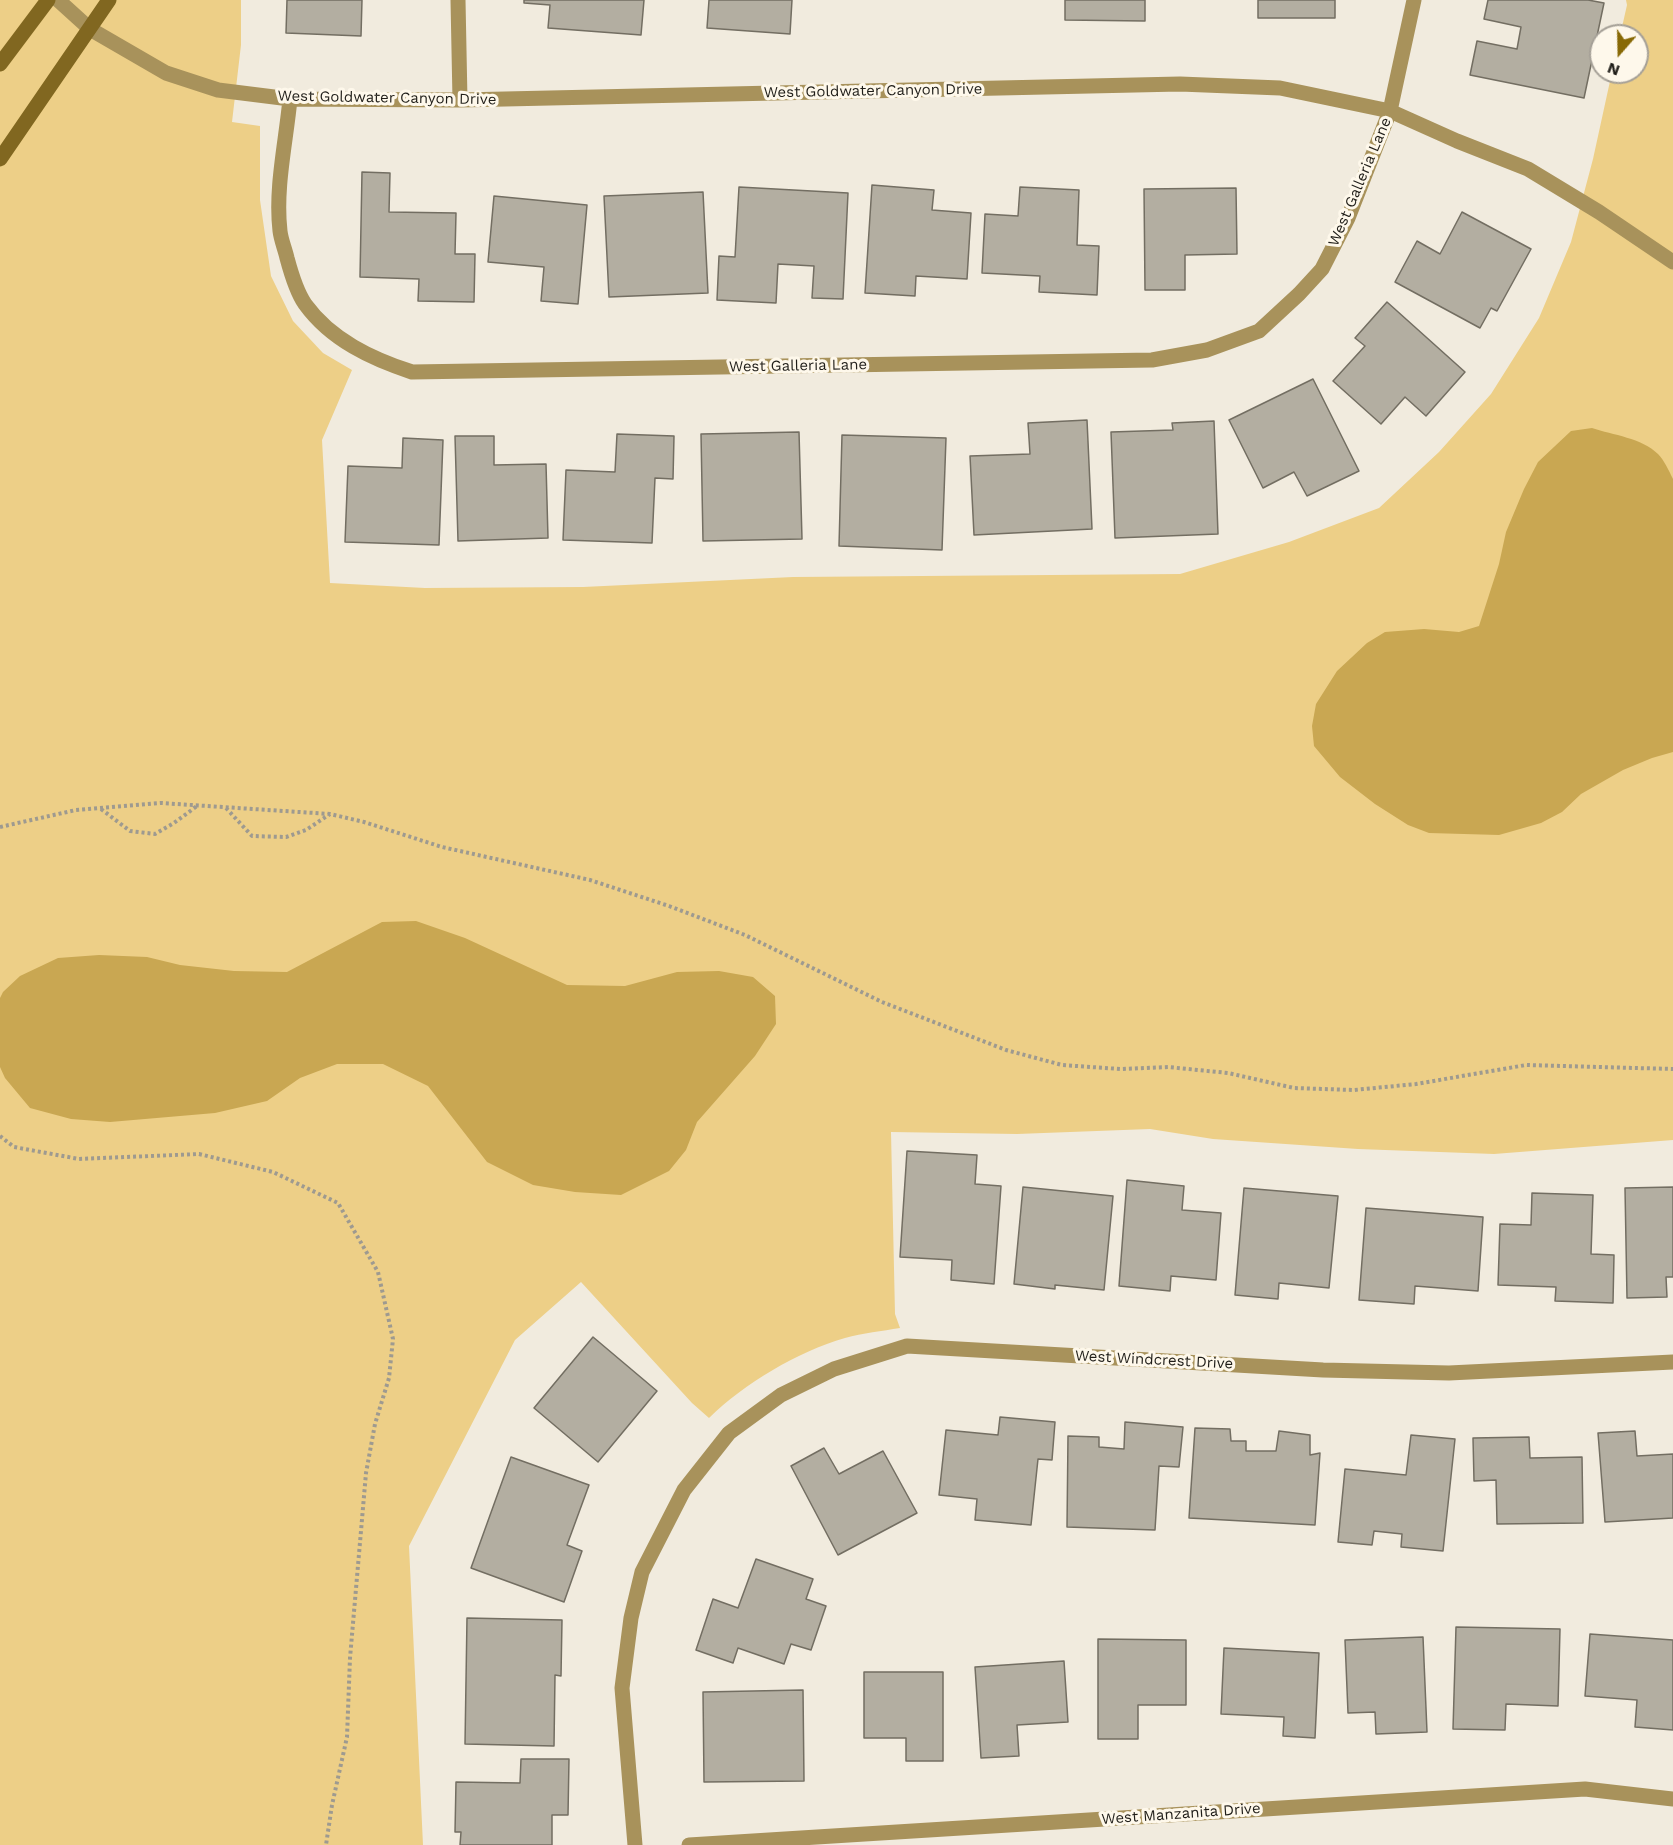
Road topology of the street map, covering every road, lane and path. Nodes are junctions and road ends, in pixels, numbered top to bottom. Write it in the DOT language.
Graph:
graph roads {
  1 [pos="48,0"];
  2 [pos="58,0"];
  3 [pos="109,0"];
  4 [pos="458,0"];
  5 [pos="1414,0"];
  6 [pos="90,29"];
  7 [pos="0,64"];
  8 [pos="290,99"];
  9 [pos="460,100"];
  10 [pos="1390,111"];
  11 [pos="0,159"];
  12 [pos="1673,262"];
  13 [pos="197,805"];
  14 [pos="226,807"];
  15 [pos="100,808"];
  16 [pos="330,814"];
  17 [pos="0,826"];
  18 [pos="1673,1069"];
  19 [pos="0,1136"];
  20 [pos="1673,1362"];
  21 [pos="1673,1799"];
  22 [pos="326,1845"];
  23 [pos="635,1845"];
  24 [pos="689,1845"];
  1 -- 7 [label="street"];
  2 -- 6 [label="street, West Goldwater Canyon Drive"];
  3 -- 6 [label="street"];
  4 -- 9 [label="street"];
  5 -- 10 [label="street, West Galleria Lane"];
  6 -- 8 [label="street, West Goldwater Canyon Drive"];
  6 -- 11 [label="street"];
  8 -- 9 [label="street, West Goldwater Canyon Drive"];
  8 -- 10 [label="street, West Galleria Lane"];
  9 -- 10 [label="street, West Goldwater Canyon Drive"];
  10 -- 12 [label="street, West Goldwater Canyon Drive"];
  13 -- 14 [label="path"];
  13 -- 15 [label="path"];
  13 -- 15 [label="path"];
  14 -- 16 [label="path"];
  14 -- 16 [label="path"];
  15 -- 17 [label="path"];
  16 -- 18 [label="path"];
  19 -- 22 [label="path"];
  20 -- 23 [label="street, West Windcrest Drive"];
  21 -- 24 [label="street, West Manzanita Drive"];
}
